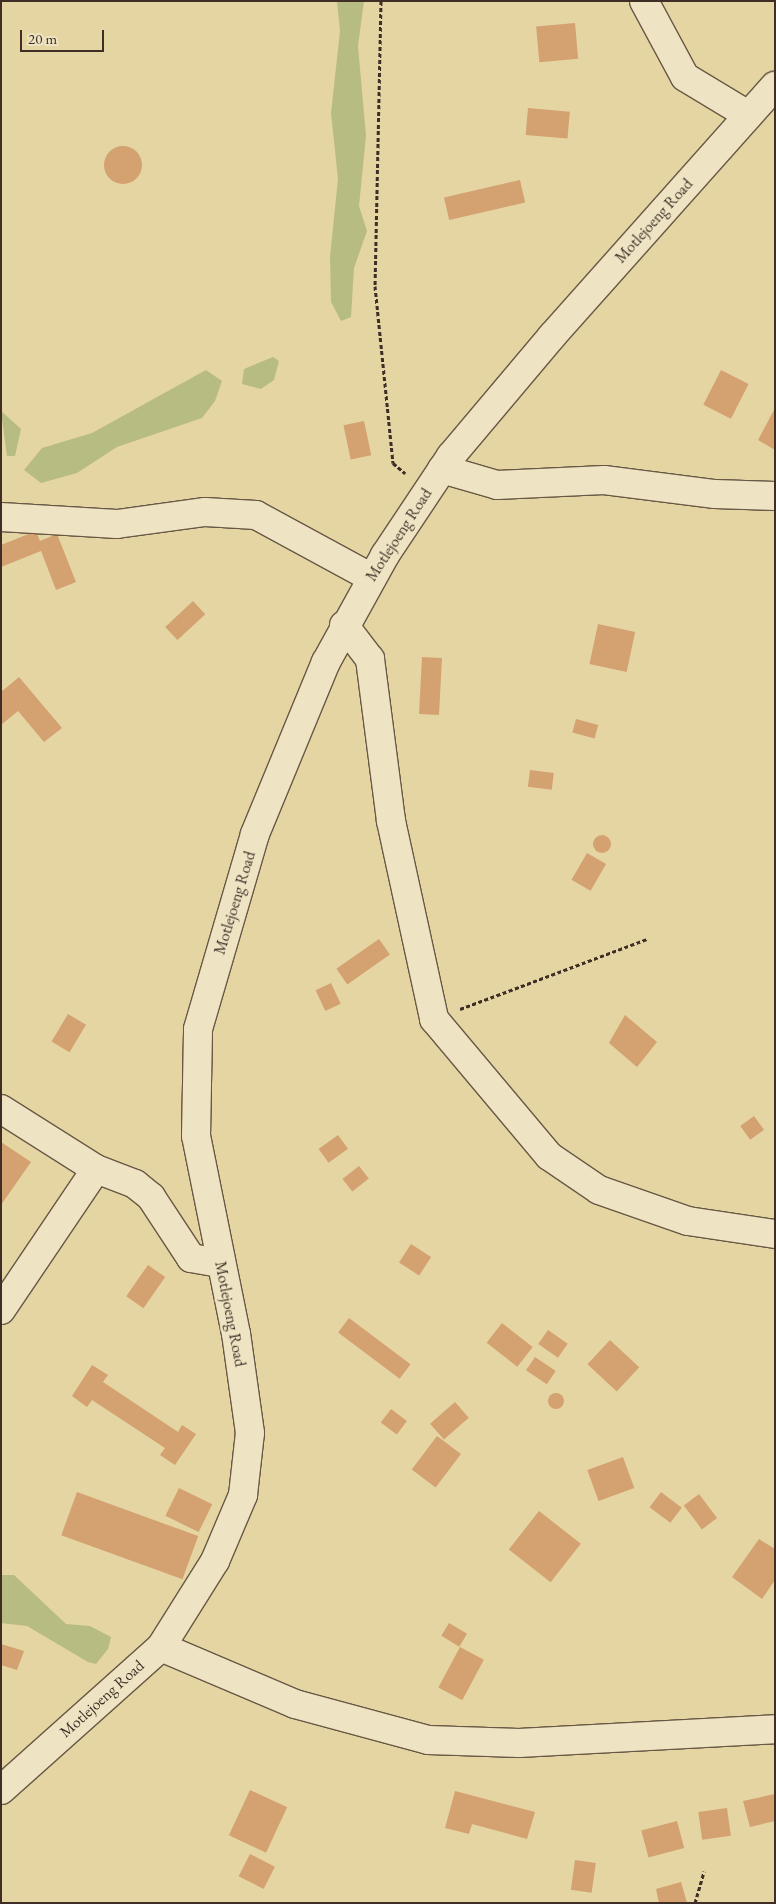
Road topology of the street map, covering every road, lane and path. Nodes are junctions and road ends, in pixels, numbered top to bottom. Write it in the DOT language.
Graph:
graph roads {
  1 [pos="381,1"];
  2 [pos="644,1"];
  3 [pos="772,94"];
  4 [pos="748,115"];
  5 [pos="434,480"];
  6 [pos="775,496"];
  7 [pos="1,517"];
  8 [pos="372,578"];
  9 [pos="344,625"];
  10 [pos="647,939"];
  11 [pos="434,1018"];
  12 [pos="1,1110"];
  13 [pos="96,1169"];
  14 [pos="775,1234"];
  15 [pos="220,1263"];
  16 [pos="1,1310"];
  17 [pos="161,1647"];
  18 [pos="775,1729"];
  19 [pos="1,1790"];
  20 [pos="704,1871"];
  21 [pos="694,1903"];
  1 -- 5 [label="path"];
  2 -- 4 [label="street"];
  3 -- 4 [label="street, Motlejoeng Road"];
  4 -- 5 [label="street, Motlejoeng Road"];
  5 -- 6 [label="street"];
  5 -- 8 [label="street, Motlejoeng Road"];
  7 -- 8 [label="street"];
  8 -- 9 [label="street, Motlejoeng Road"];
  9 -- 11 [label="street"];
  9 -- 15 [label="street, Motlejoeng Road"];
  10 -- 11 [label="path"];
  11 -- 14 [label="street"];
  12 -- 13 [label="street"];
  13 -- 15 [label="street"];
  13 -- 16 [label="street"];
  15 -- 17 [label="street, Motlejoeng Road"];
  17 -- 18 [label="street"];
  17 -- 19 [label="street, Motlejoeng Road"];
  20 -- 21 [label="path"];
}
